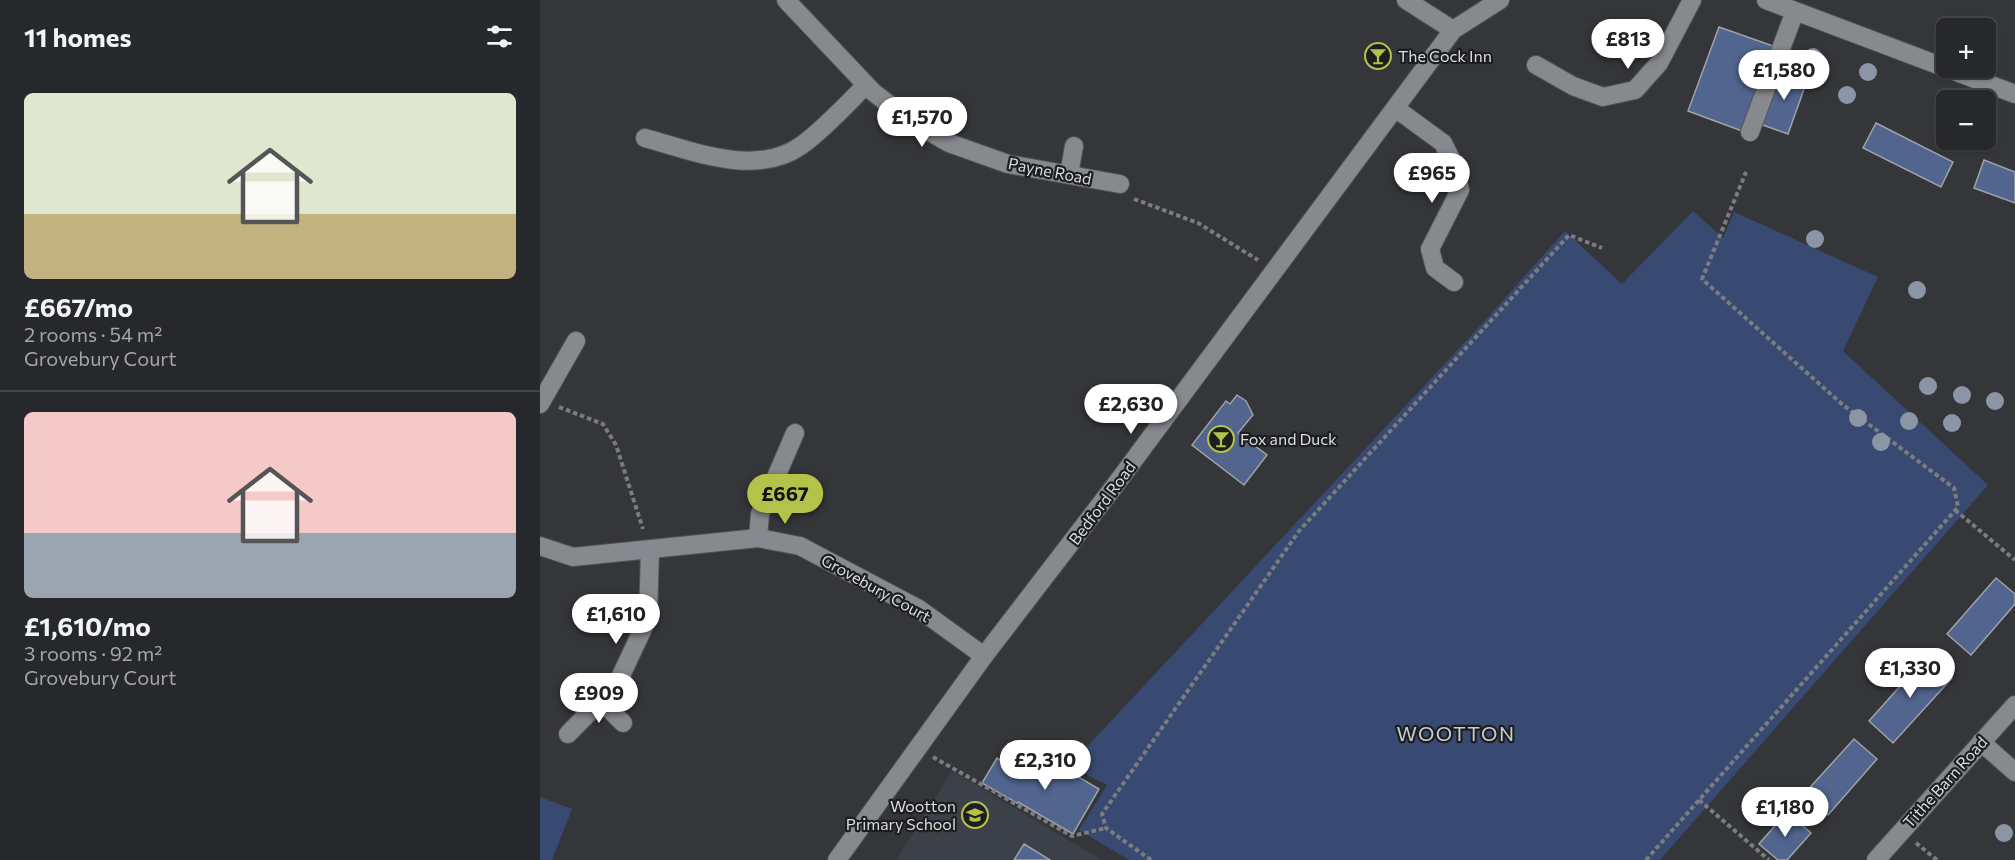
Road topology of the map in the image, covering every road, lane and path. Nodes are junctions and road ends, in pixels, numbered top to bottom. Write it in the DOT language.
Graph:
graph roads {
  1 [pos="786,0"];
  2 [pos="1406,0"];
  3 [pos="1500,0"];
  4 [pos="1692,0"];
  5 [pos="1766,0"];
  6 [pos="1795,11"];
  7 [pos="1453,30"];
  8 [pos="1536,65"];
  9 [pos="866,85"];
  10 [pos="2015,94"];
  11 [pos="1395,108"];
  12 [pos="1750,132"];
  13 [pos="645,138"];
  14 [pos="1074,146"];
  15 [pos="1746,172"];
  16 [pos="1069,175"];
  17 [pos="1120,184"];
  18 [pos="1602,248"];
  19 [pos="1276,270"];
  20 [pos="1454,282"];
  21 [pos="576,341"];
  22 [pos="541,403"];
  23 [pos="795,433"];
  24 [pos="1955,510"];
  25 [pos="758,538"];
  26 [pos="540,546"];
  27 [pos="650,550"];
  28 [pos="2015,560"];
  29 [pos="984,656"];
  30 [pos="601,700"];
  31 [pos="2015,705"];
  32 [pos="623,723"];
  33 [pos="568,734"];
  34 [pos="1981,742"];
  35 [pos="917,748"];
  36 [pos="2015,772"];
  37 [pos="1699,800"];
  38 [pos="1106,828"];
  39 [pos="837,860"];
  40 [pos="1151,860"];
  41 [pos="1646,860"];
  42 [pos="1769,860"];
  43 [pos="1876,860"];
  1 -- 9 [label="street, Payne Road"];
  2 -- 7 [label="street"];
  3 -- 7 [label="street"];
  4 -- 8 [label="street"];
  5 -- 6 [label="street"];
  6 -- 10 [label="street"];
  6 -- 12 [label="street"];
  7 -- 11 [label="street, Bedford Road"];
  9 -- 13 [label="street"];
  9 -- 16 [label="street, Payne Road"];
  11 -- 19 [label="street, Bedford Road"];
  11 -- 20 [label="street"];
  14 -- 16 [label="street"];
  15 -- 24 [label="path"];
  16 -- 17 [label="street, Payne Road"];
  17 -- 19 [label="path"];
  18 -- 38 [label="path"];
  19 -- 29 [label="street, Bedford Road"];
  21 -- 22 [label="street"];
  22 -- 27 [label="path"];
  23 -- 25 [label="street"];
  24 -- 28 [label="path"];
  24 -- 37 [label="path"];
  25 -- 27 [label="street, Grovebury Court"];
  25 -- 29 [label="street, Grovebury Court"];
  26 -- 27 [label="street, Grovebury Court"];
  27 -- 30 [label="street"];
  29 -- 35 [label="street, Bedford Road"];
  30 -- 32 [label="street"];
  30 -- 33 [label="street"];
  31 -- 34 [label="street, Tithe Barn Road"];
  34 -- 36 [label="street"];
  34 -- 43 [label="street, Tithe Barn Road"];
  35 -- 38 [label="path"];
  35 -- 39 [label="street, Bedford Road"];
  37 -- 41 [label="path"];
  37 -- 42 [label="path"];
  38 -- 40 [label="path"];
}
